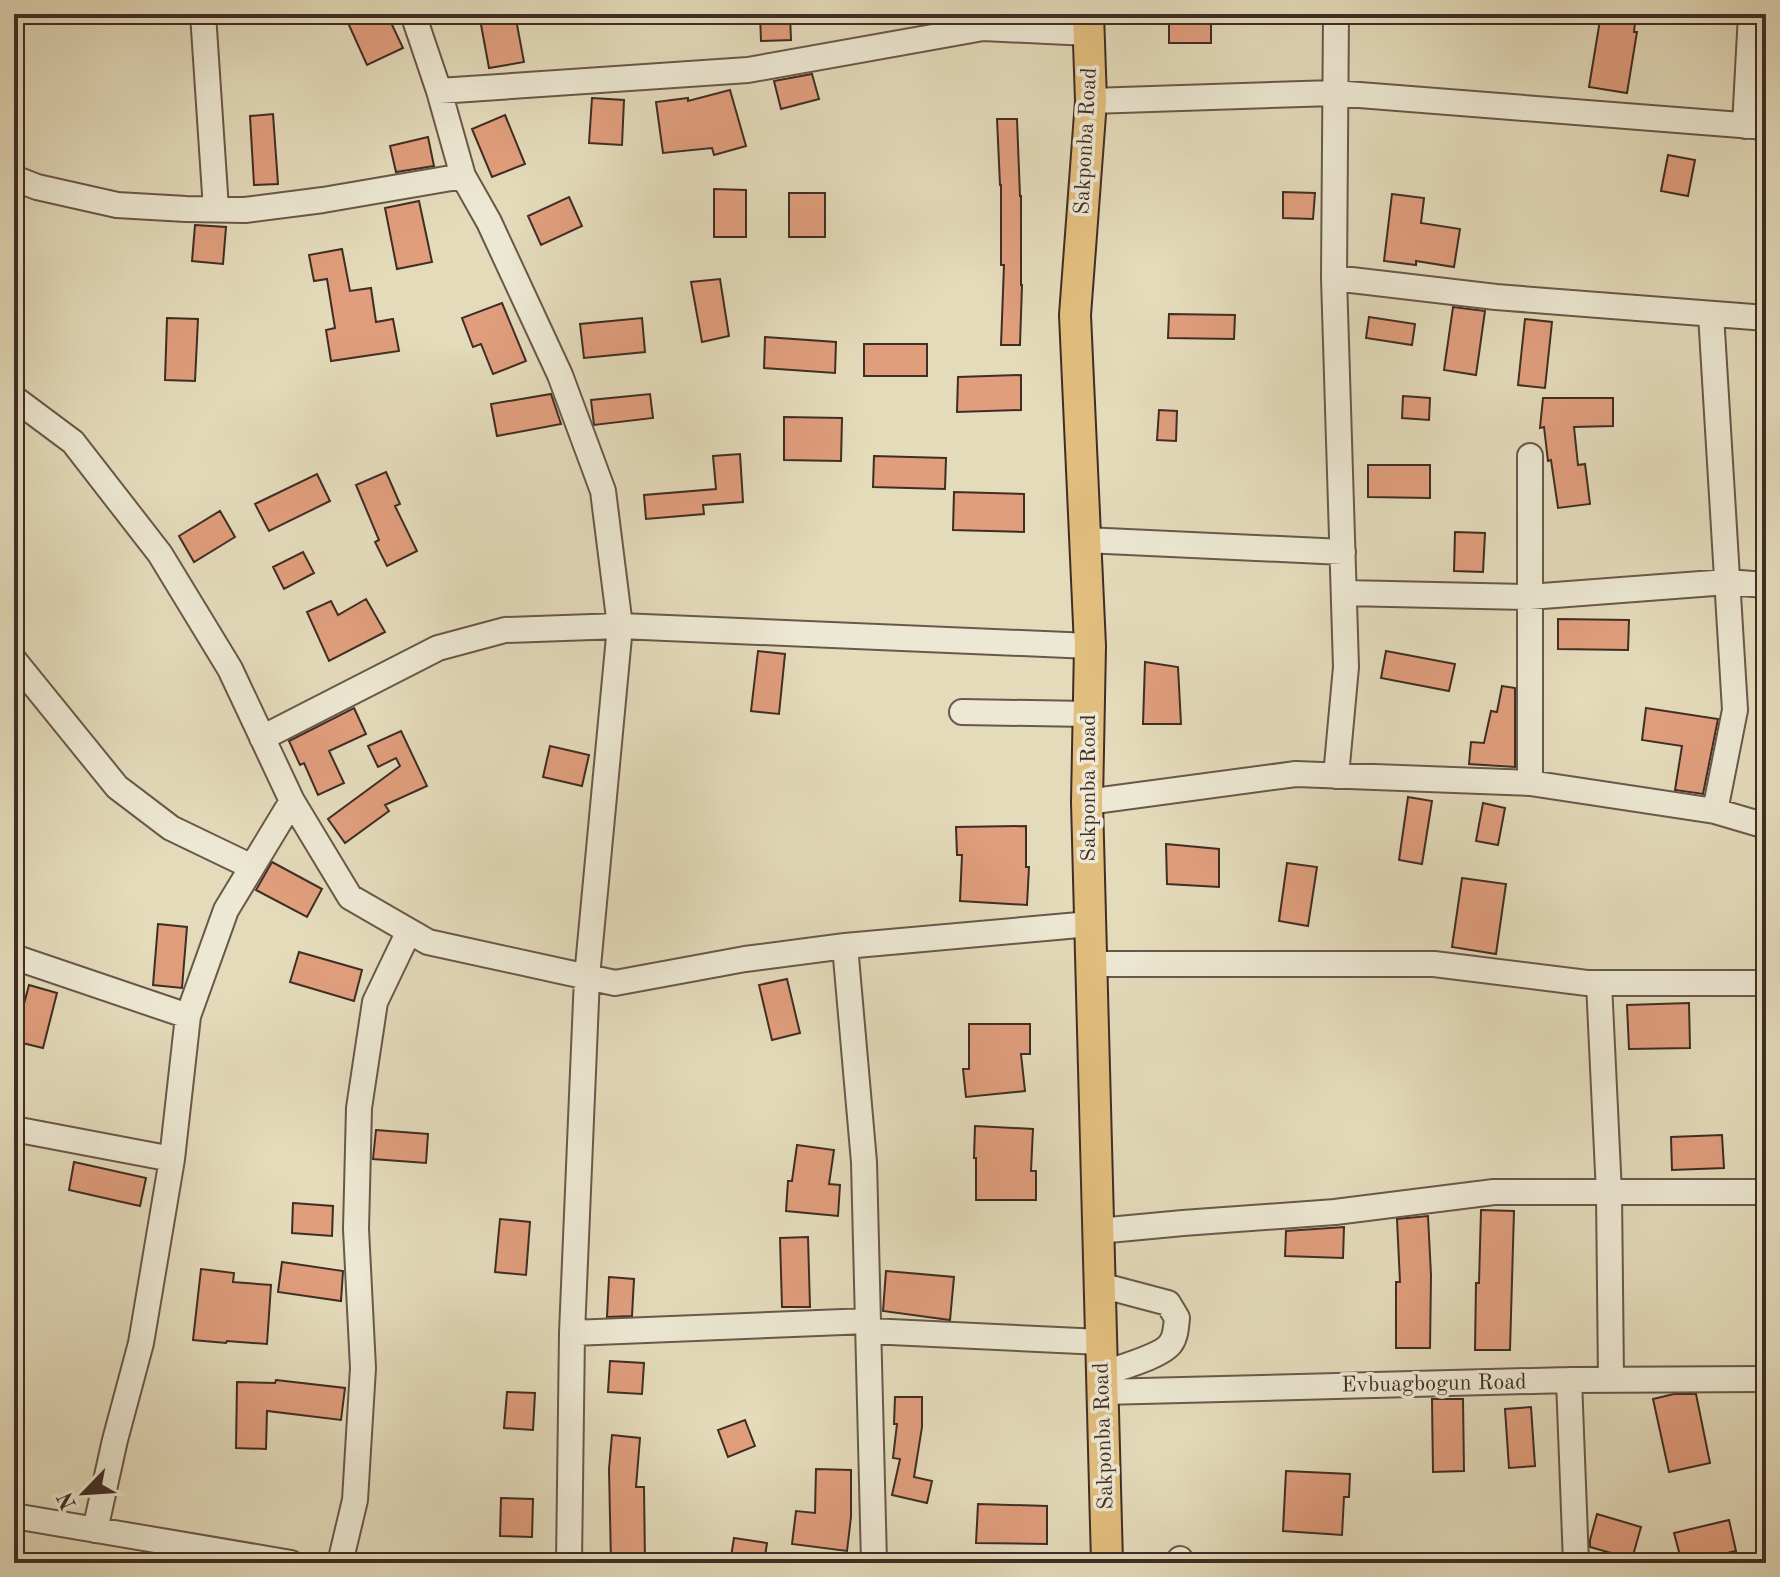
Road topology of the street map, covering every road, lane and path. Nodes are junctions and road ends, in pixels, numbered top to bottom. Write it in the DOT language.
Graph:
graph roads {
  1 [pos="203,14"];
  2 [pos="413,14"];
  3 [pos="1336,14"];
  4 [pos="1751,14"];
  5 [pos="1088,23"];
  6 [pos="439,91"];
  7 [pos="1334,93"];
  8 [pos="1091,101"];
  9 [pos="1756,126"];
  10 [pos="463,176"];
  11 [pos="14,178"];
  12 [pos="216,209"];
  13 [pos="1334,278"];
  14 [pos="1711,314"];
  15 [pos="1766,318"];
  16 [pos="14,398"];
  17 [pos="1530,456"];
  18 [pos="1085,540"];
  19 [pos="1343,552"];
  20 [pos="1727,582"];
  21 [pos="1766,585"];
  22 [pos="1345,593"];
  23 [pos="1529,597"];
  24 [pos="620,626"];
  25 [pos="1090,646"];
  26 [pos="14,660"];
  27 [pos="962,712"];
  28 [pos="1089,714"];
  29 [pos="262,738"];
  30 [pos="1336,776"];
  31 [pos="1530,783"];
  32 [pos="292,801"];
  33 [pos="1087,802"];
  34 [pos="1715,811"];
  35 [pos="1766,826"];
  36 [pos="252,867"];
  37 [pos="1090,924"];
  38 [pos="409,931"];
  39 [pos="845,946"];
  40 [pos="14,957"];
  41 [pos="1091,964"];
  42 [pos="587,977"];
  43 [pos="1599,983"];
  44 [pos="1766,983"];
  45 [pos="188,1016"];
  46 [pos="14,1129"];
  47 [pos="172,1159"];
  48 [pos="1766,1192"];
  49 [pos="1609,1193"];
  50 [pos="1098,1231"];
  51 [pos="1100,1285"];
  52 [pos="868,1326"];
  53 [pos="572,1333"];
  54 [pos="1101,1342"];
  55 [pos="1766,1379"];
  56 [pos="1569,1380"];
  57 [pos="1611,1380"];
  58 [pos="1102,1383"];
  59 [pos="14,1516"];
  60 [pos="95,1530"];
  61 [pos="152,1551"];
  62 [pos="291,1563"];
  63 [pos="340,1563"];
  64 [pos="569,1563"];
  65 [pos="874,1563"];
  66 [pos="1107,1563"];
  67 [pos="1576,1563"];
  1 -- 12 [label="street"];
  2 -- 6 [label="street"];
  3 -- 7 [label="street"];
  4 -- 9 [label="street"];
  5 -- 6 [label="street"];
  5 -- 8 [label="main road, Sakponba Road"];
  6 -- 10 [label="street"];
  7 -- 8 [label="street"];
  7 -- 9 [label="street"];
  7 -- 13 [label="street"];
  8 -- 18 [label="main road, Sakponba Road"];
  10 -- 12 [label="street"];
  10 -- 24 [label="street"];
  11 -- 12 [label="street"];
  13 -- 14 [label="street"];
  13 -- 19 [label="street"];
  14 -- 15 [label="street"];
  14 -- 20 [label="street"];
  16 -- 29 [label="street"];
  17 -- 23 [label="street"];
  18 -- 19 [label="street"];
  18 -- 25 [label="main road, Sakponba Road"];
  19 -- 22 [label="street"];
  20 -- 21 [label="street"];
  20 -- 23 [label="street"];
  20 -- 34 [label="street"];
  22 -- 23 [label="street"];
  22 -- 30 [label="street"];
  23 -- 31 [label="street"];
  24 -- 25 [label="street"];
  24 -- 29 [label="street"];
  24 -- 42 [label="street"];
  25 -- 28 [label="main road, Sakponba Road"];
  26 -- 36 [label="street"];
  27 -- 28 [label="street"];
  28 -- 33 [label="main road, Sakponba Road"];
  29 -- 32 [label="street"];
  30 -- 31 [label="street"];
  30 -- 33 [label="street"];
  31 -- 34 [label="street"];
  32 -- 36 [label="street"];
  32 -- 38 [label="street"];
  33 -- 37 [label="main road, Sakponba Road"];
  34 -- 35 [label="street"];
  36 -- 45 [label="street"];
  37 -- 39 [label="street"];
  37 -- 41 [label="main road, Sakponba Road"];
  38 -- 42 [label="street"];
  38 -- 63 [label="street"];
  39 -- 42 [label="street"];
  39 -- 52 [label="street"];
  40 -- 45 [label="street"];
  41 -- 43 [label="street"];
  41 -- 50 [label="main road, Sakponba Road"];
  42 -- 53 [label="street"];
  43 -- 44 [label="street"];
  43 -- 49 [label="street"];
  45 -- 47 [label="street"];
  46 -- 47 [label="street"];
  47 -- 60 [label="street"];
  48 -- 49 [label="street"];
  49 -- 50 [label="street"];
  49 -- 57 [label="street"];
  50 -- 51 [label="main road, Sakponba Road"];
  51 -- 54 [label="main road, Sakponba Road"];
  51 -- 58 [label="street"];
  52 -- 53 [label="street"];
  52 -- 54 [label="street"];
  52 -- 65 [label="street"];
  53 -- 64 [label="street"];
  54 -- 58 [label="main road, Sakponba Road"];
  55 -- 57 [label="street, Evbuagbogun Road"];
  56 -- 57 [label="street, Evbuagbogun Road"];
  56 -- 58 [label="street, Evbuagbogun Road"];
  56 -- 67 [label="street"];
  58 -- 66 [label="main road, Sakponba Road"];
  59 -- 60 [label="street"];
  60 -- 61 [label="street"];
  61 -- 62 [label="street"];
}
